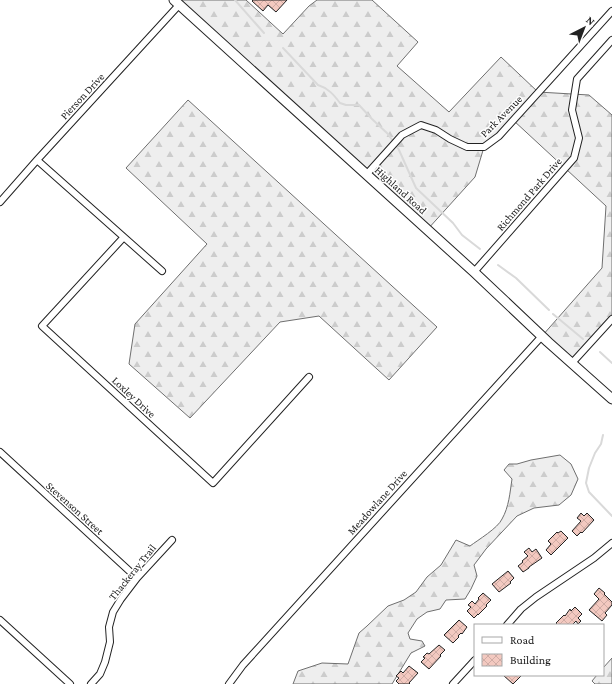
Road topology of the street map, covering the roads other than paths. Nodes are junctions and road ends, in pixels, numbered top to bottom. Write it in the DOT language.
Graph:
graph roads {
  1 [pos="176,2"];
  2 [pos="612,11"];
  3 [pos="612,40"];
  4 [pos="37,160"];
  5 [pos="366,175"];
  6 [pos="0,202"];
  7 [pos="124,238"];
  8 [pos="162,272"];
  9 [pos="474,272"];
  10 [pos="612,319"];
  11 [pos="542,336"];
  12 [pos="572,363"];
  13 [pos="309,377"];
  14 [pos="612,399"];
  15 [pos="0,452"];
  16 [pos="172,540"];
  17 [pos="612,543"];
  18 [pos="137,578"];
  19 [pos="0,620"];
  20 [pos="508,624"];
  21 [pos="474,661"];
  22 [pos="457,683"];
  23 [pos="70,684"];
  24 [pos="91,684"];
  25 [pos="229,684"];
  1 -- 4 [label="street, Pierson Drive"];
  1 -- 5 [label="street, Highland Road"];
  2 -- 5 [label="street, Park Avenue"];
  3 -- 9 [label="street, Richmond Park Drive"];
  4 -- 6 [label="street, Pierson Drive"];
  4 -- 7 [label="street"];
  5 -- 9 [label="street, Highland Road"];
  7 -- 8 [label="street"];
  7 -- 13 [label="street, Loxley Drive"];
  9 -- 11 [label="street, Highland Road"];
  10 -- 12 [label="street"];
  11 -- 12 [label="street, Highland Road"];
  11 -- 25 [label="street, Meadowlane Drive"];
  12 -- 14 [label="street, Highland Road"];
  15 -- 18 [label="street, Stevenson Street"];
  16 -- 18 [label="street, Thackeray Trail"];
  17 -- 20 [label="street"];
  18 -- 24 [label="street, Thackeray Trail"];
  19 -- 23 [label="street"];
  21 -- 22 [label="street"];
}
